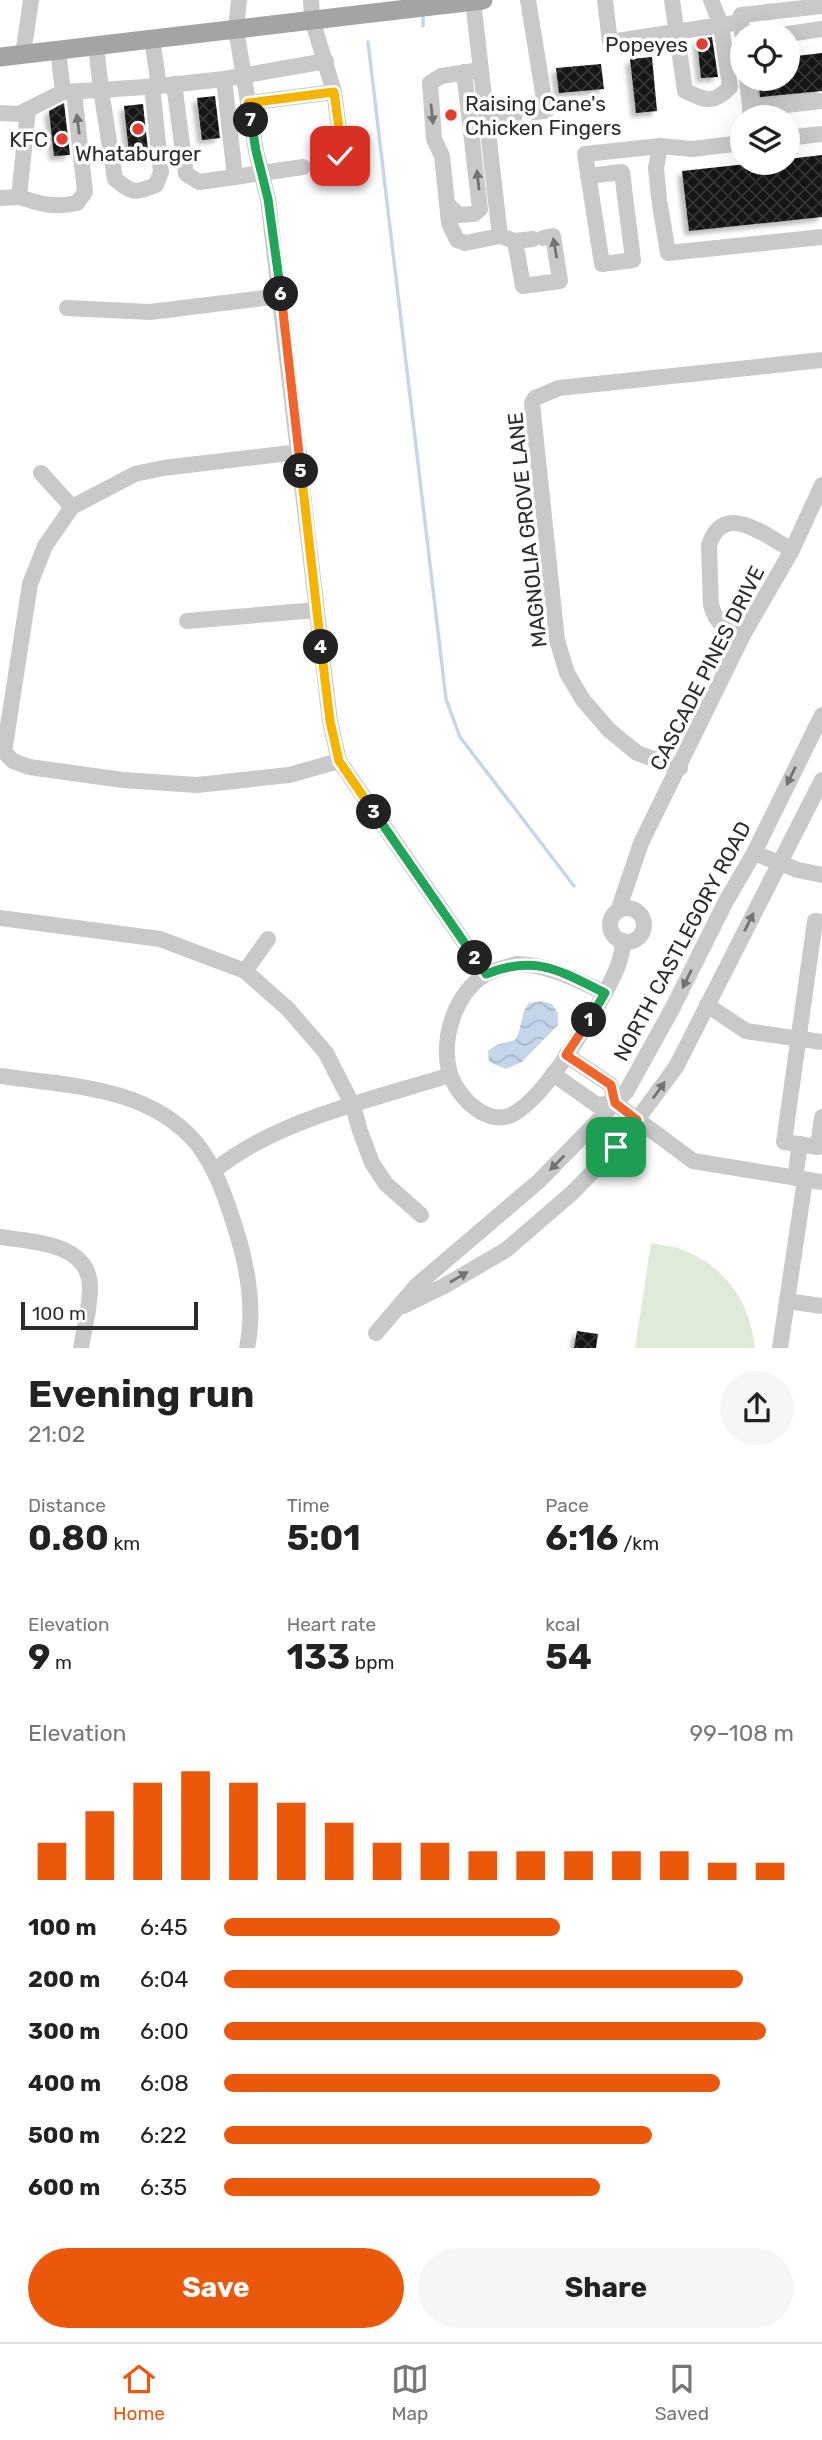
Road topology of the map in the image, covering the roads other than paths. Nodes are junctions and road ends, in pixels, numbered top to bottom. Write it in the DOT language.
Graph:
graph roads {
  1 [pos="31,0"];
  2 [pos="239,0"];
  3 [pos="528,0"];
  4 [pos="606,0"];
  5 [pos="672,0"];
  6 [pos="711,0"];
  7 [pos="470,1"];
  8 [pos="822,6"];
  9 [pos="312,10"];
  10 [pos="741,18"];
  11 [pos="720,25"];
  12 [pos="236,29"];
  13 [pos="822,29"];
  14 [pos="676,30"];
  15 [pos="800,32"];
  16 [pos="152,39"];
  17 [pos="96,46"];
  18 [pos="58,50"];
  19 [pos="23,54"];
  20 [pos="0,57"];
  21 [pos="326,61"];
  22 [pos="481,70"];
  23 [pos="464,72"];
  24 [pos="243,75"];
  25 [pos="224,79"];
  26 [pos="161,85"];
  27 [pos="101,90"];
  28 [pos="69,92"];
  29 [pos="334,92"];
  30 [pos="822,101"];
  31 [pos="248,103"];
  32 [pos="798,105"];
  33 [pos="28,110"];
  34 [pos="534,112"];
  35 [pos="0,113"];
  36 [pos="515,115"];
  37 [pos="487,119"];
  38 [pos="822,134"];
  39 [pos="800,137"];
  40 [pos="730,144"];
  41 [pos="660,146"];
  42 [pos="321,164"];
  43 [pos="303,167"];
  44 [pos="261,172"];
  45 [pos="588,176"];
  46 [pos="235,177"];
  47 [pos="19,197"];
  48 [pos="0,198"];
  49 [pos="447,204"];
  50 [pos="822,237"];
  51 [pos="508,239"];
  52 [pos="281,296"];
  53 [pos="67,309"];
  54 [pos="822,360"];
  55 [pos="299,452"];
  56 [pos="41,473"];
  57 [pos="822,485"];
  58 [pos="72,507"];
  59 [pos="792,550"];
  60 [pos="317,610"];
  61 [pos="187,621"];
  62 [pos="743,635"];
  63 [pos="822,715"];
  64 [pos="339,761"];
  65 [pos="680,768"];
  66 [pos="822,780"];
  67 [pos="754,853"];
  68 [pos="778,863"];
  69 [pos="632,871"];
  70 [pos="822,875"];
  71 [pos="618,911"];
  72 [pos="638,913"];
  73 [pos="0,918"];
  74 [pos="822,922"];
  75 [pos="268,939"];
  76 [pos="623,941"];
  77 [pos="245,971"];
  78 [pos="486,974"];
  79 [pos="605,993"];
  80 [pos="707,1005"];
  81 [pos="799,1039"];
  82 [pos="822,1042"];
  83 [pos="566,1055"];
  84 [pos="553,1074"];
  85 [pos="0,1076"];
  86 [pos="450,1076"];
  87 [pos="615,1103"];
  88 [pos="353,1106"];
  89 [pos="822,1117"];
  90 [pos="637,1120"];
  91 [pos="800,1144"];
  92 [pos="214,1171"];
  93 [pos="800,1179"];
  94 [pos="822,1182"];
  95 [pos="421,1215"];
  96 [pos="0,1237"];
  97 [pos="787,1301"];
  98 [pos="822,1306"];
  99 [pos="398,1308"];
  100 [pos="376,1333"];
  101 [pos="81,1348"];
  102 [pos="247,1348"];
  103 [pos="780,1348"];
  1 -- 19 [label="street"];
  2 -- 12 [label="street"];
  3 -- 34 [label="street"];
  4 -- 14 [label="street"];
  5 -- 14 [label="street"];
  6 -- 11 [label="street"];
  7 -- 9 [label="main road"];
  7 -- 22 [label="street"];
  8 -- 10 [label="street"];
  9 -- 12 [label="main road"];
  9 -- 21 [label="street"];
  10 -- 11 [label="street"];
  11 -- 14 [label="street"];
  11 -- 14 [label="street"];
  12 -- 16 [label="main road"];
  12 -- 24 [label="street"];
  13 -- 15 [label="street"];
  16 -- 17 [label="main road"];
  16 -- 26 [label="street"];
  17 -- 18 [label="main road"];
  17 -- 27 [label="street"];
  18 -- 19 [label="main road"];
  18 -- 28 [label="street"];
  19 -- 20 [label="main road"];
  21 -- 24 [label="street"];
  21 -- 29 [label="street"];
  22 -- 23 [label="street"];
  22 -- 37 [label="street"];
  23 -- 49 [label="street, one-way"];
  49 -- 23 [label="street, one-way"];
  24 -- 25 [label="street"];
  24 -- 31 [label="street"];
  25 -- 26 [label="street"];
  25 -- 46 [label="street"];
  26 -- 27 [label="street"];
  26 -- 27 [label="street"];
  26 -- 46 [label="street"];
  27 -- 28 [label="street"];
  28 -- 33 [label="street"];
  47 -- 28 [label="street, one-way"];
  29 -- 31 [label="street"];
  29 -- 42 [label="street"];
  30 -- 32 [label="street"];
  31 -- 44 [label="street"];
  33 -- 35 [label="street"];
  33 -- 47 [label="street"];
  36 -- 37 [label="street"];
  37 -- 51 [label="street"];
  38 -- 39 [label="street"];
  40 -- 41 [label="street"];
  41 -- 45 [label="street"];
  41 -- 50 [label="street"];
  43 -- 44 [label="street"];
  44 -- 46 [label="street"];
  44 -- 52 [label="street"];
  45 -- 45 [label="street"];
  47 -- 48 [label="street"];
  49 -- 51 [label="street"];
  51 -- 51 [label="street, one-way"];
  52 -- 53 [label="street"];
  52 -- 55 [label="street"];
  54 -- 65 [label="street, MAGNOLIA GROVE LANE"];
  55 -- 58 [label="street"];
  55 -- 60 [label="street"];
  56 -- 58 [label="street"];
  57 -- 59 [label="street, CASCADE PINES DRIVE"];
  58 -- 64 [label="street"];
  59 -- 62 [label="street, CASCADE PINES DRIVE"];
  59 -- 62 [label="street"];
  60 -- 61 [label="street"];
  60 -- 64 [label="street"];
  62 -- 65 [label="street, CASCADE PINES DRIVE"];
  63 -- 67 [label="street, NORTH CASTLEGORY ROAD, one-way"];
  64 -- 78 [label="street"];
  65 -- 69 [label="street, CASCADE PINES DRIVE"];
  66 -- 68 [label="street"];
  67 -- 68 [label="street"];
  67 -- 87 [label="street, NORTH CASTLEGORY ROAD, one-way"];
  68 -- 70 [label="street"];
  80 -- 68 [label="street, one-way"];
  69 -- 71 [label="street, CASCADE PINES DRIVE"];
  69 -- 72 [label="street, CASCADE PINES DRIVE"];
  71 -- 72 [label="street"];
  71 -- 76 [label="street"];
  72 -- 76 [label="street"];
  73 -- 77 [label="street"];
  74 -- 81 [label="street"];
  75 -- 77 [label="street"];
  76 -- 79 [label="street"];
  77 -- 88 [label="street"];
  78 -- 79 [label="street"];
  78 -- 86 [label="street"];
  79 -- 83 [label="street"];
  80 -- 81 [label="street"];
  90 -- 80 [label="street, one-way"];
  81 -- 82 [label="street"];
  81 -- 91 [label="street"];
  83 -- 84 [label="street"];
  83 -- 87 [label="street"];
  84 -- 86 [label="street"];
  84 -- 87 [label="street"];
  85 -- 92 [label="street"];
  86 -- 88 [label="street"];
  87 -- 90 [label="street"];
  87 -- 99 [label="street, NORTH CASTLEGORY ROAD, one-way"];
  88 -- 92 [label="street"];
  88 -- 95 [label="street"];
  89 -- 91 [label="street"];
  90 -- 93 [label="street"];
  99 -- 90 [label="street, one-way"];
  91 -- 93 [label="street"];
  92 -- 102 [label="street"];
  93 -- 94 [label="street"];
  93 -- 97 [label="street"];
  96 -- 101 [label="street"];
  97 -- 98 [label="street"];
  97 -- 103 [label="street"];
  99 -- 100 [label="street, NORTH CASTLEGORY ROAD"];
}
